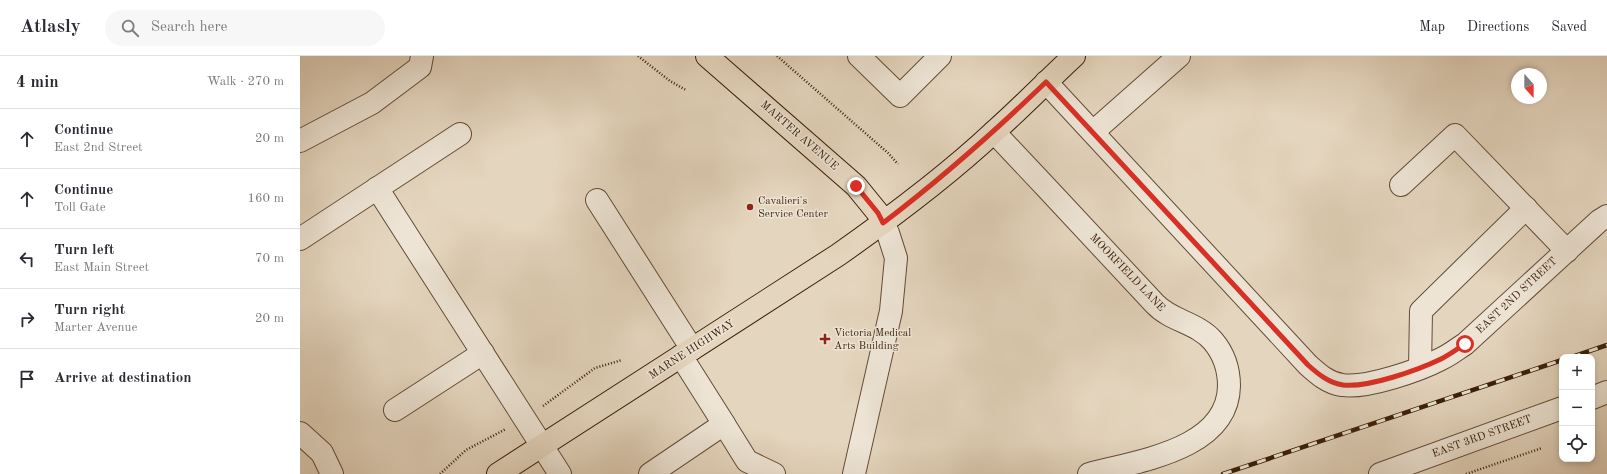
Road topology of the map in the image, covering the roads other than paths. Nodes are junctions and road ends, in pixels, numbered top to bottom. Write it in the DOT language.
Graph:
graph roads {
  1 [pos="422,56"];
  2 [pos="707,56"];
  3 [pos="859,56"];
  4 [pos="940,56"];
  5 [pos="1074,56"];
  6 [pos="1179,56"];
  7 [pos="1046,82"];
  8 [pos="994,132"];
  9 [pos="1093,132"];
  10 [pos="460,134"];
  11 [pos="300,141"];
  12 [pos="1401,185"];
  13 [pos="377,188"];
  14 [pos="597,200"];
  15 [pos="1526,208"];
  16 [pos="1607,216"];
  17 [pos="883,223"];
  18 [pos="300,238"];
  19 [pos="1567,251"];
  20 [pos="483,353"];
  21 [pos="687,353"];
  22 [pos="1420,368"];
  23 [pos="1559,409"];
  24 [pos="395,410"];
  25 [pos="724,424"];
  26 [pos="300,433"];
  27 [pos="542,446"];
  28 [pos="332,474"];
  29 [pos="498,474"];
  30 [pos="560,474"];
  31 [pos="650,474"];
  32 [pos="774,474"];
  33 [pos="854,474"];
  34 [pos="1089,474"];
  35 [pos="1380,474"];
  1 -- 11 [label="street"];
  2 -- 17 [label="main road, MARTER AVENUE"];
  3 -- 4 [label="street"];
  5 -- 7 [label="main road, MARNE HIGHWAY"];
  6 -- 9 [label="street"];
  7 -- 8 [label="main road, MARNE HIGHWAY"];
  7 -- 9 [label="street, EAST 2ND STREET"];
  8 -- 17 [label="main road, MARNE HIGHWAY"];
  8 -- 34 [label="street, MOORFIELD LANE"];
  9 -- 22 [label="street, EAST 2ND STREET"];
  10 -- 13 [label="street"];
  12 -- 15 [label="street"];
  13 -- 18 [label="street"];
  13 -- 20 [label="street"];
  14 -- 21 [label="street"];
  15 -- 19 [label="street"];
  15 -- 22 [label="street"];
  16 -- 19 [label="street, EAST 2ND STREET"];
  17 -- 21 [label="main road, MARNE HIGHWAY"];
  17 -- 33 [label="street"];
  19 -- 22 [label="street, EAST 2ND STREET"];
  20 -- 24 [label="street"];
  20 -- 27 [label="street"];
  21 -- 25 [label="street"];
  21 -- 27 [label="main road, MARNE HIGHWAY"];
  23 -- 35 [label="street, EAST 3RD STREET"];
  25 -- 31 [label="street"];
  25 -- 32 [label="street"];
  26 -- 28 [label="street"];
  27 -- 29 [label="main road, MARNE HIGHWAY"];
  27 -- 30 [label="street"];
}
